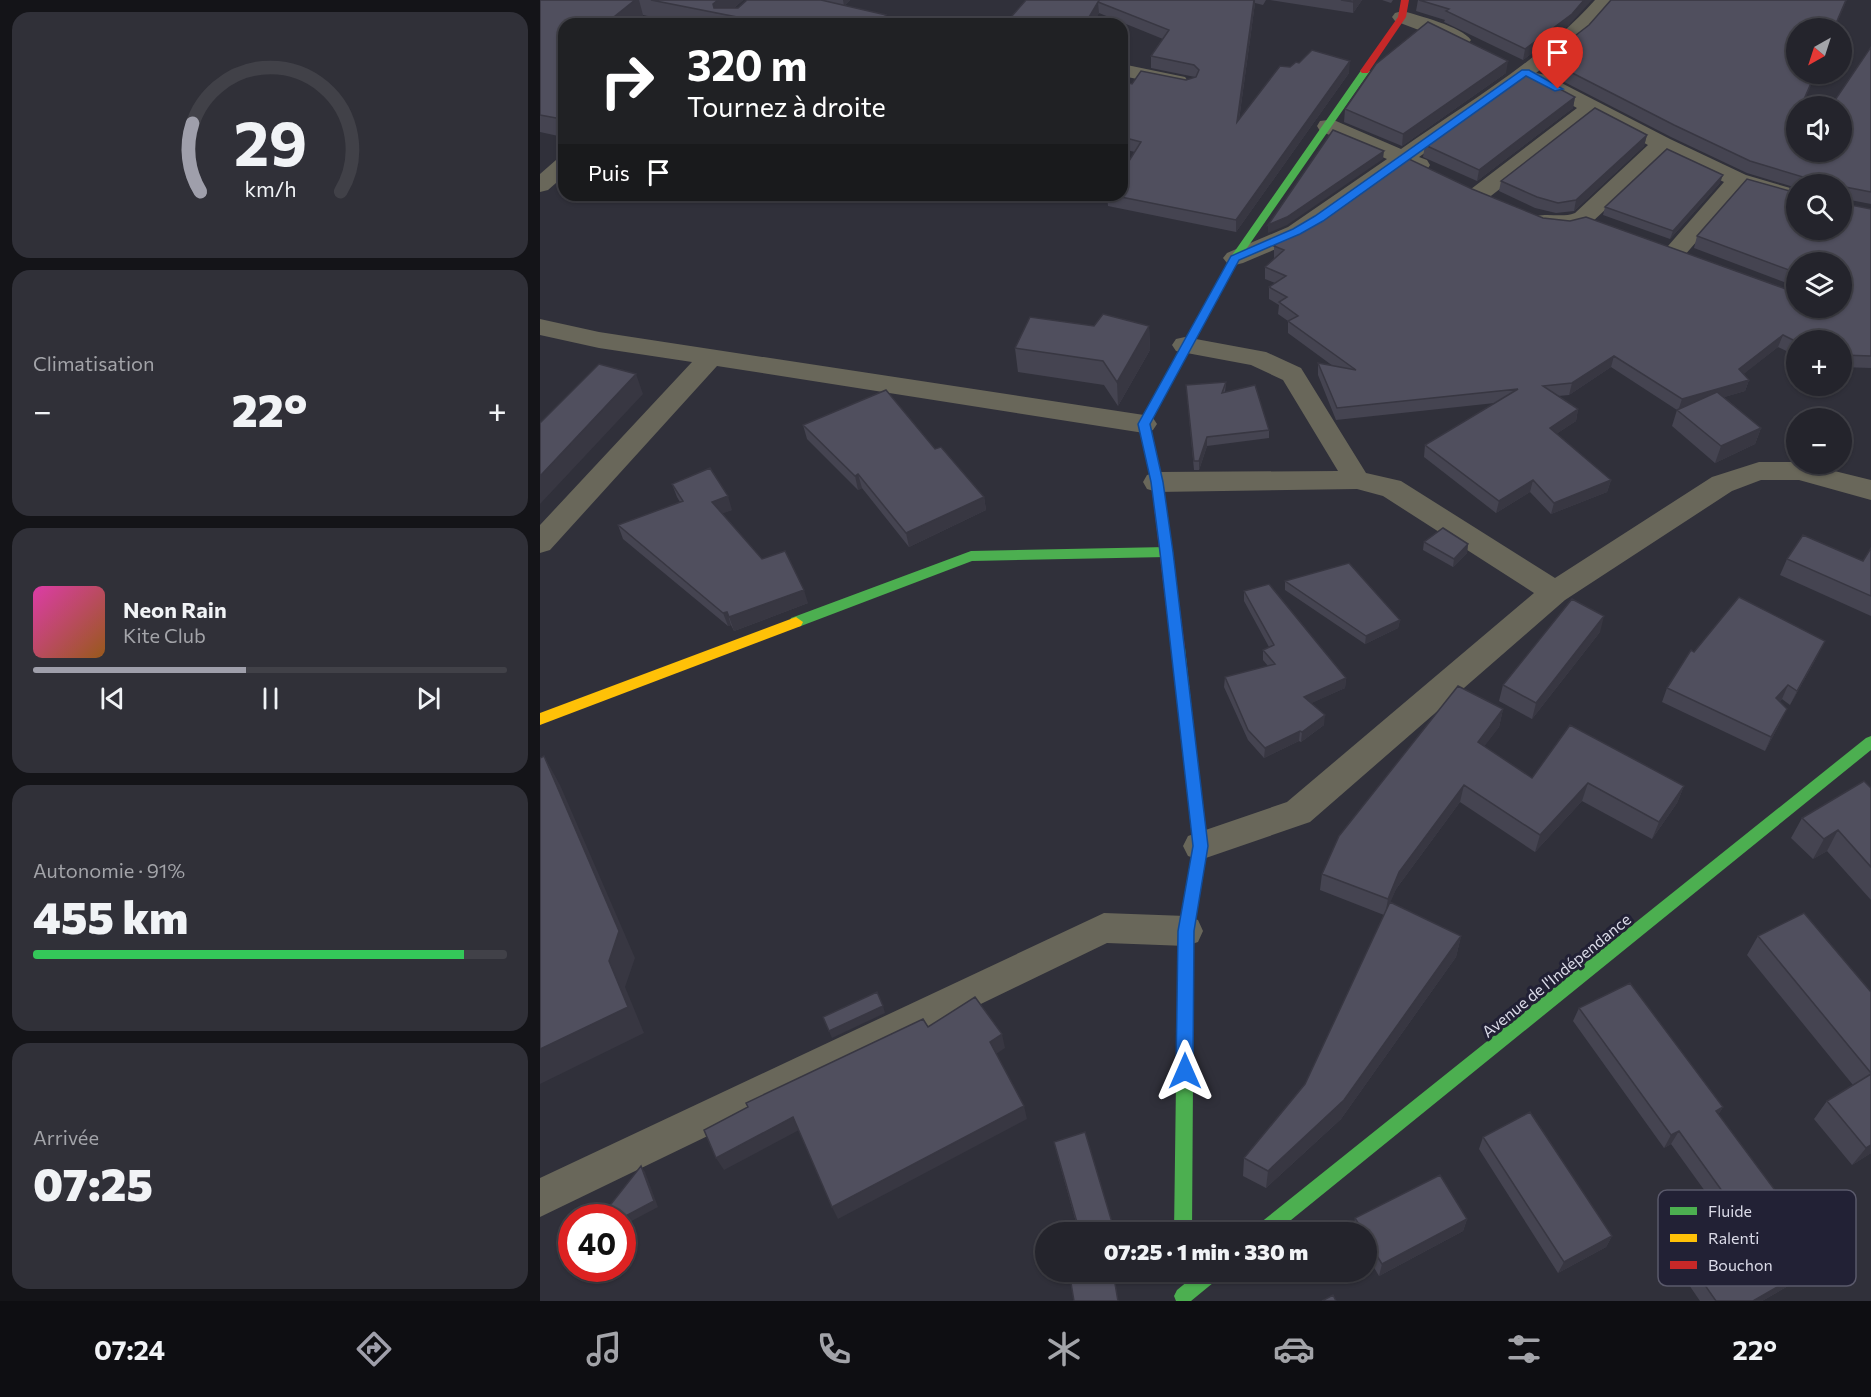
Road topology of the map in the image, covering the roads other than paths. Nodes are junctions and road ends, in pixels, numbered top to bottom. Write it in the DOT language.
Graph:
graph roads {
  1 [pos="775,0"];
  2 [pos="1606,0"];
  3 [pos="1403,9"];
  4 [pos="864,18"];
  5 [pos="1482,51"];
  6 [pos="1504,61"];
  7 [pos="1128,71"];
  8 [pos="1525,72"];
  9 [pos="1187,83"];
  10 [pos="1592,107"];
  11 [pos="1328,126"];
  12 [pos="1662,144"];
  13 [pos="1404,159"];
  14 [pos="558,170"];
  15 [pos="1436,174"];
  16 [pos="1738,180"];
  17 [pos="1458,184"];
  18 [pos="540,185"];
  19 [pos="1786,194"];
  20 [pos="1530,215"];
  21 [pos="1677,251"];
  22 [pos="1235,258"];
  23 [pos="540,327"];
  24 [pos="1185,345"];
  25 [pos="711,357"];
  26 [pos="1144,424"];
  27 [pos="1357,480"];
  28 [pos="1157,482"];
  29 [pos="1871,490"];
  30 [pos="540,543"];
  31 [pos="1167,552"];
  32 [pos="1555,592"];
  33 [pos="540,720"];
  34 [pos="1871,742"];
  35 [pos="1200,846"];
  36 [pos="1186,931"];
  37 [pos="540,1198"];
  38 [pos="1184,1222"];
  39 [pos="1275,1222"];
  40 [pos="1183,1282"];
  41 [pos="1201,1282"];
  42 [pos="1183,1298"];
  1 -- 4 [label="street"];
  2 -- 8 [label="street"];
  3 -- 5 [label="street"];
  3 -- 11 [label="street"];
  6 -- 8 [label="street"];
  7 -- 9 [label="street"];
  8 -- 10 [label="street"];
  8 -- 13 [label="street"];
  10 -- 12 [label="street"];
  10 -- 17 [label="street"];
  11 -- 13 [label="street"];
  11 -- 22 [label="street"];
  12 -- 16 [label="street"];
  12 -- 20 [label="street"];
  13 -- 15 [label="street"];
  13 -- 22 [label="street"];
  14 -- 18 [label="street"];
  16 -- 19 [label="street"];
  16 -- 21 [label="street"];
  22 -- 24 [label="street"];
  23 -- 25 [label="street"];
  24 -- 26 [label="street"];
  24 -- 27 [label="street"];
  25 -- 26 [label="street"];
  25 -- 30 [label="street"];
  26 -- 28 [label="street"];
  27 -- 28 [label="street"];
  27 -- 32 [label="street"];
  28 -- 31 [label="street"];
  29 -- 32 [label="street"];
  31 -- 33 [label="street"];
  31 -- 35 [label="street"];
  32 -- 35 [label="street"];
  34 -- 39 [label="street, Avenue de l'Indépendance"];
  35 -- 36 [label="street"];
  36 -- 37 [label="street"];
  36 -- 38 [label="street"];
  40 -- 42 [label="street"];
  41 -- 42 [label="street"];
}
